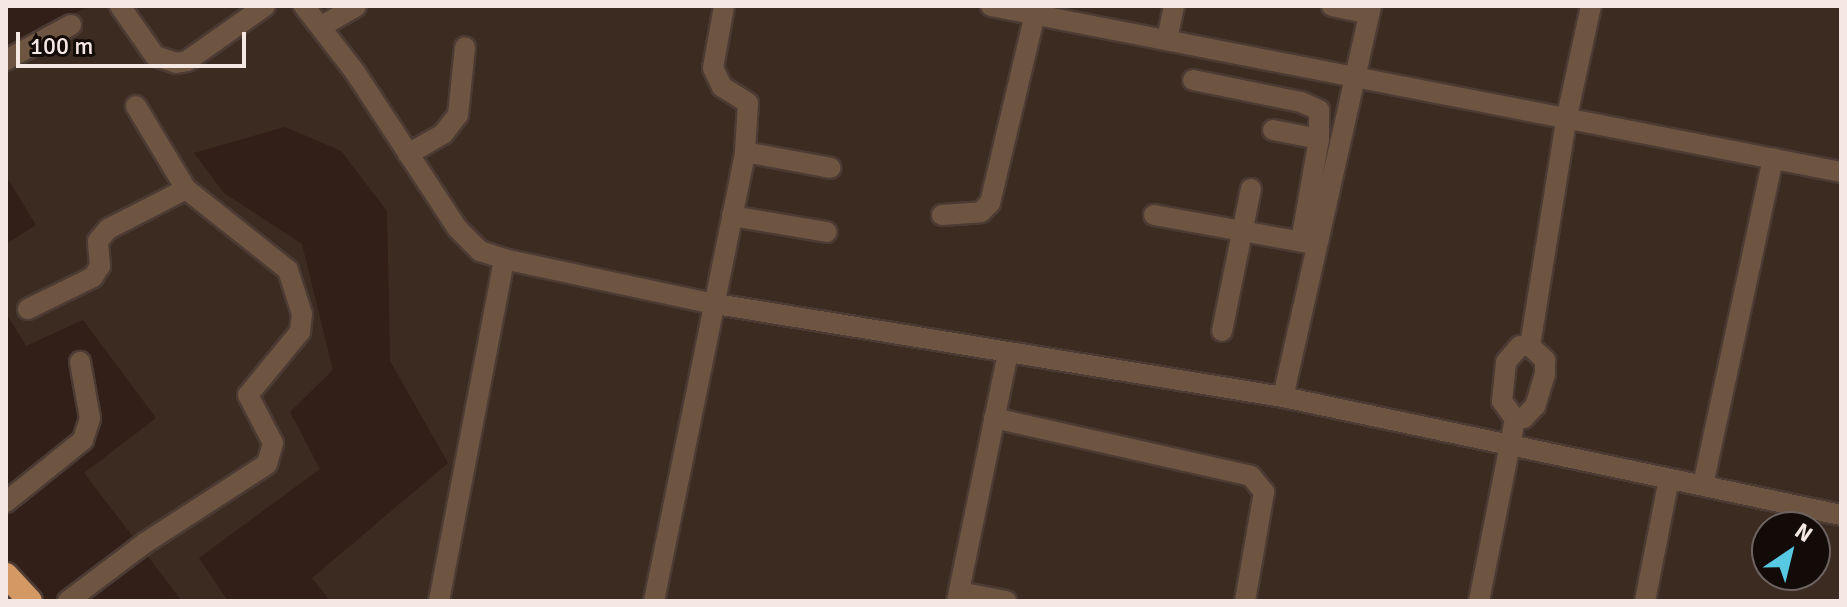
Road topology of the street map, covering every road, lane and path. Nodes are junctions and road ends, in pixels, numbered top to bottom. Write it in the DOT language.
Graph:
graph roads {
  1 [pos="120,6"];
  2 [pos="265,6"];
  3 [pos="304,6"];
  4 [pos="356,6"];
  5 [pos="724,6"];
  6 [pos="991,6"];
  7 [pos="1174,6"];
  8 [pos="1332,6"];
  9 [pos="1591,6"];
  10 [pos="1370,10"];
  11 [pos="239,13"];
  12 [pos="1035,14"];
  13 [pos="71,25"];
  14 [pos="322,26"];
  15 [pos="1167,39"];
  16 [pos="465,47"];
  17 [pos="6,60"];
  18 [pos="1357,77"];
  19 [pos="1193,80"];
  20 [pos="136,106"];
  21 [pos="1567,116"];
  22 [pos="1273,130"];
  23 [pos="1319,139"];
  24 [pos="745,152"];
  25 [pos="408,154"];
  26 [pos="1773,158"];
  27 [pos="831,168"];
  28 [pos="1841,172"];
  29 [pos="186,189"];
  30 [pos="1251,189"];
  31 [pos="942,215"];
  32 [pos="1154,215"];
  33 [pos="732,216"];
  34 [pos="1242,231"];
  35 [pos="827,232"];
  36 [pos="1311,243"];
  37 [pos="504,259"];
  38 [pos="710,303"];
  39 [pos="28,309"];
  40 [pos="1222,331"];
  41 [pos="1530,346"];
  42 [pos="1008,352"];
  43 [pos="80,362"];
  44 [pos="1283,397"];
  45 [pos="994,418"];
  46 [pos="1515,419"];
  47 [pos="1510,445"];
  48 [pos="1669,479"];
  49 [pos="1703,485"];
  50 [pos="6,502"];
  51 [pos="1841,515"];
  52 [pos="6,575"];
  53 [pos="958,596"];
  54 [pos="30,601"];
  55 [pos="68,601"];
  56 [pos="439,601"];
  57 [pos="654,601"];
  58 [pos="1006,601"];
  59 [pos="1245,601"];
  60 [pos="1479,601"];
  61 [pos="1645,601"];
  1 -- 11 [label="lane"];
  2 -- 11 [label="lane"];
  3 -- 14 [label="lane"];
  4 -- 14 [label="lane"];
  5 -- 24 [label="lane"];
  6 -- 12 [label="lane"];
  7 -- 15 [label="lane"];
  8 -- 10 [label="lane"];
  9 -- 21 [label="lane"];
  10 -- 18 [label="lane"];
  12 -- 15 [label="lane"];
  12 -- 31 [label="lane"];
  13 -- 17 [label="lane"];
  14 -- 25 [label="lane"];
  15 -- 18 [label="lane"];
  16 -- 25 [label="lane"];
  18 -- 21 [label="lane"];
  18 -- 36 [label="lane"];
  19 -- 23 [label="lane"];
  20 -- 29 [label="lane"];
  21 -- 26 [label="lane"];
  21 -- 41 [label="lane"];
  22 -- 23 [label="lane"];
  23 -- 36 [label="lane"];
  24 -- 27 [label="lane"];
  24 -- 33 [label="lane"];
  25 -- 37 [label="lane"];
  26 -- 28 [label="lane"];
  26 -- 49 [label="lane"];
  29 -- 39 [label="lane"];
  29 -- 55 [label="lane"];
  30 -- 34 [label="lane"];
  32 -- 34 [label="lane"];
  33 -- 35 [label="lane"];
  33 -- 38 [label="lane"];
  34 -- 36 [label="lane"];
  34 -- 40 [label="lane"];
  36 -- 44 [label="lane"];
  37 -- 38 [label="lane"];
  37 -- 56 [label="lane"];
  38 -- 42 [label="lane"];
  38 -- 57 [label="lane"];
  41 -- 46 [label="lane"];
  41 -- 46 [label="lane"];
  42 -- 44 [label="lane"];
  42 -- 45 [label="lane"];
  43 -- 50 [label="lane"];
  44 -- 47 [label="lane"];
  45 -- 53 [label="lane"];
  45 -- 59 [label="lane"];
  46 -- 47 [label="lane"];
  47 -- 48 [label="lane"];
  47 -- 60 [label="lane"];
  48 -- 49 [label="lane"];
  48 -- 61 [label="lane"];
  49 -- 51 [label="lane"];
  52 -- 54 [label="highway"];
  53 -- 58 [label="lane"];
}
